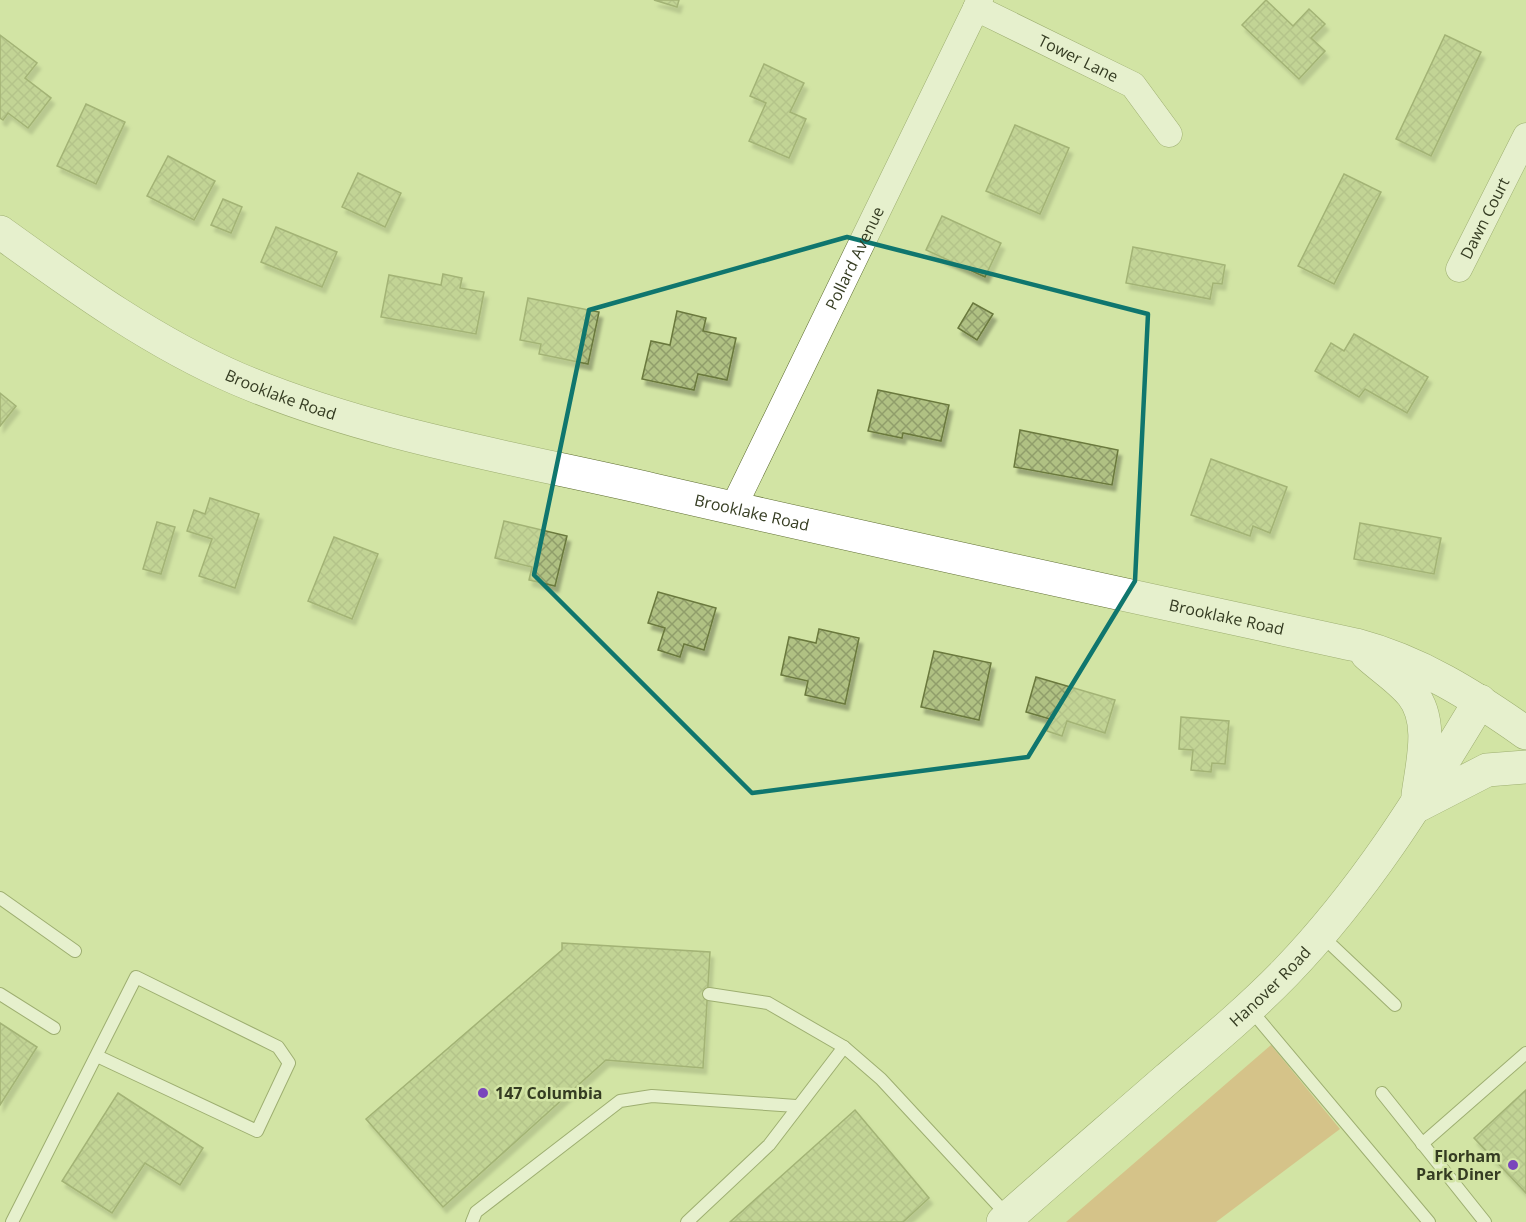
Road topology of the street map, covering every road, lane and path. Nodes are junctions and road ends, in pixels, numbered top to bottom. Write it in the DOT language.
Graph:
graph roads {
  1 [pos="978,4"];
  2 [pos="1169,134"];
  3 [pos="1526,136"];
  4 [pos="0,232"];
  5 [pos="1459,269"];
  6 [pos="733,508"];
  7 [pos="1356,645"];
  8 [pos="1480,701"];
  9 [pos="1526,734"];
  10 [pos="1526,767"];
  11 [pos="1418,805"];
  12 [pos="0,898"];
  13 [pos="1320,934"];
  14 [pos="75,951"];
  15 [pos="0,994"];
  16 [pos="709,994"];
  17 [pos="1395,1005"];
  18 [pos="1249,1008"];
  19 [pos="54,1028"];
  20 [pos="844,1047"];
  21 [pos="1526,1053"];
  22 [pos="97,1056"];
  23 [pos="1382,1093"];
  24 [pos="796,1106"];
  25 [pos="1422,1144"];
  26 [pos="1006,1219"];
  27 [pos="12,1222"];
  28 [pos="472,1222"];
  29 [pos="687,1222"];
  30 [pos="1429,1222"];
  31 [pos="1485,1222"];
  1 -- 2 [label="street, Tower Lane"];
  1 -- 6 [label="street, Pollard Avenue"];
  3 -- 5 [label="street, Dawn Court"];
  4 -- 6 [label="street, Brooklake Road"];
  6 -- 7 [label="street, Brooklake Road"];
  7 -- 8 [label="street, Brooklake Road"];
  7 -- 11 [label="street"];
  8 -- 9 [label="street, Brooklake Road"];
  8 -- 11 [label="street, Hanover Road"];
  10 -- 11 [label="street"];
  11 -- 13 [label="street, Hanover Road"];
  12 -- 14 [label="lane"];
  13 -- 17 [label="lane"];
  13 -- 18 [label="street, Hanover Road"];
  15 -- 19 [label="lane"];
  16 -- 20 [label="lane"];
  18 -- 26 [label="street, Hanover Road"];
  18 -- 30 [label="lane"];
  20 -- 24 [label="lane"];
  20 -- 26 [label="lane"];
  21 -- 25 [label="lane"];
  22 -- 22 [label="lane"];
  22 -- 27 [label="lane"];
  23 -- 25 [label="lane"];
  24 -- 28 [label="lane"];
  24 -- 29 [label="lane"];
  25 -- 31 [label="lane"];
}
